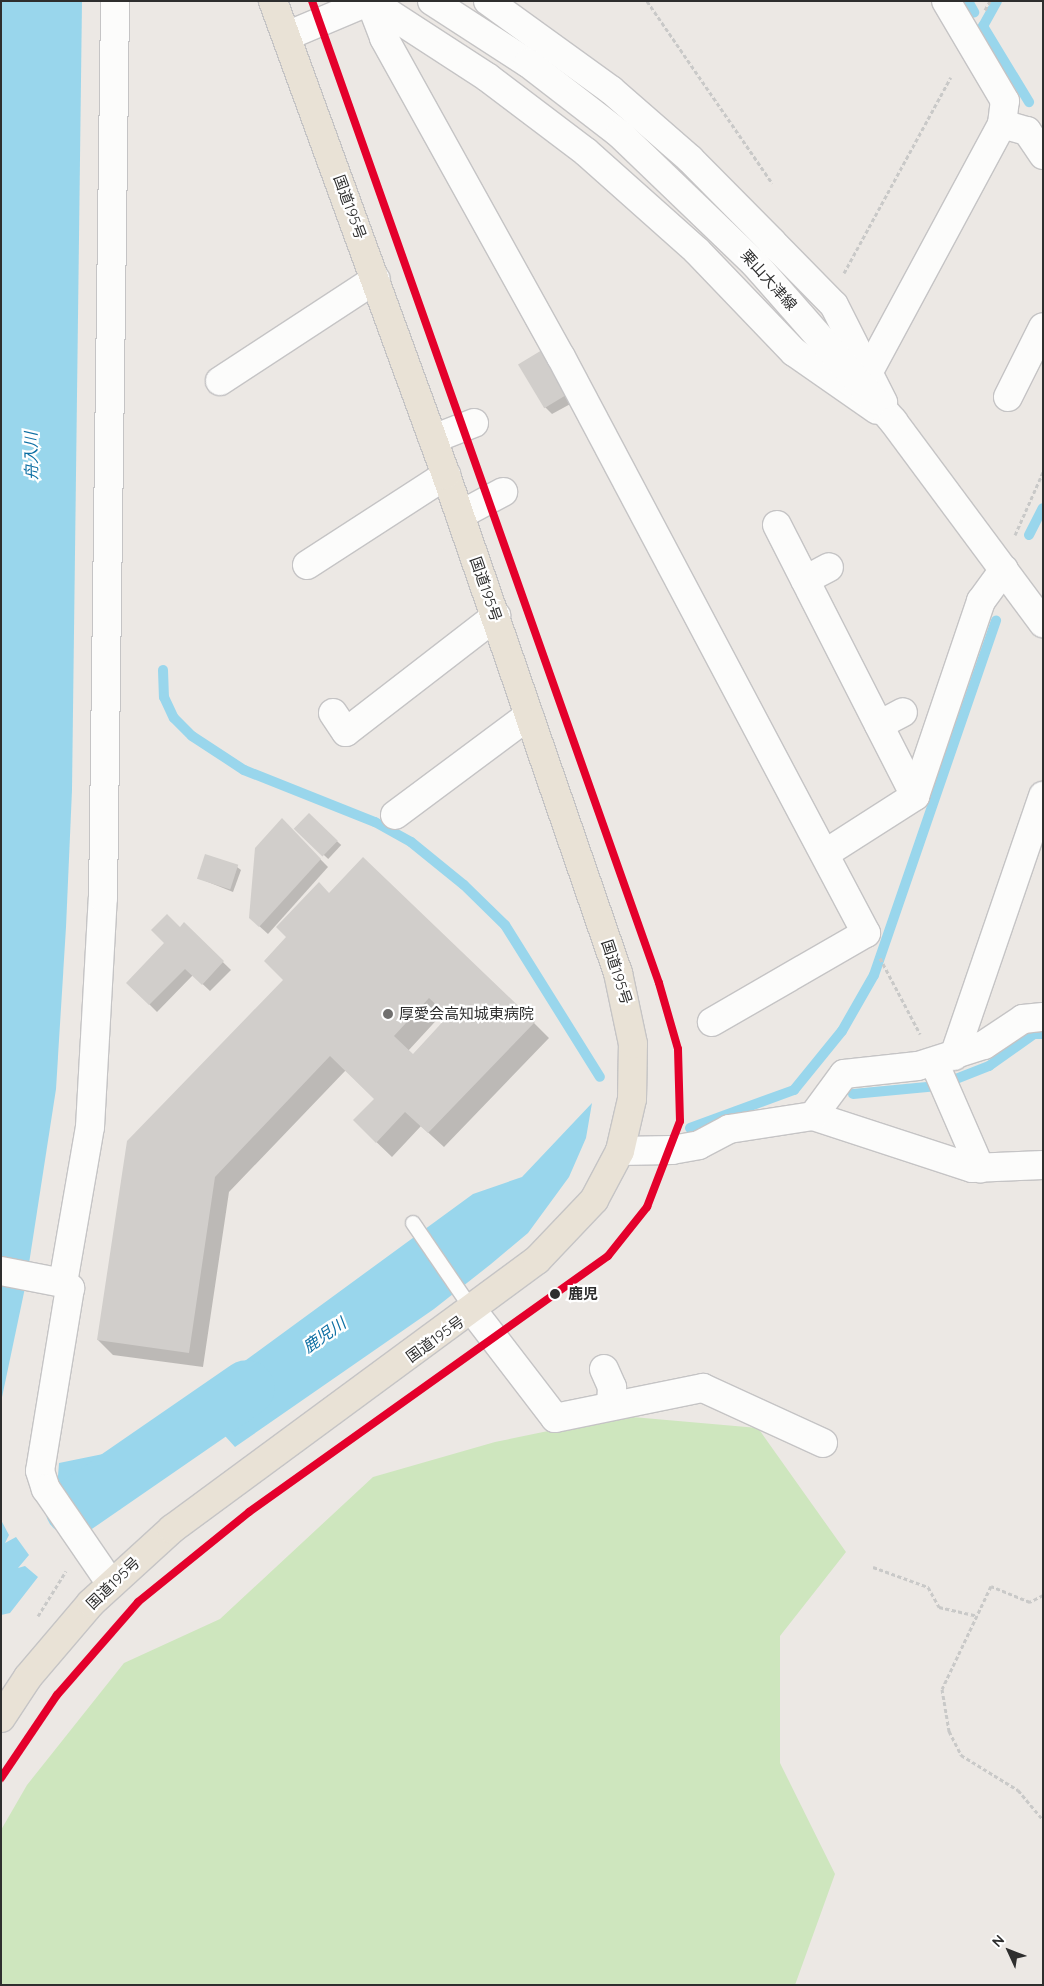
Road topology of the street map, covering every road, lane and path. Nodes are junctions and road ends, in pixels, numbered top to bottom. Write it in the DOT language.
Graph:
graph roads {
  1 [pos="115,1"];
  2 [pos="273,1"];
  3 [pos="432,1"];
  4 [pos="488,1"];
  5 [pos="647,1"];
  6 [pos="946,1"];
  7 [pos="358,3"];
  8 [pos="288,35"];
  9 [pos="951,77"];
  10 [pos="1024,124"];
  11 [pos="1043,155"];
  12 [pos="772,183"];
  13 [pos="376,279"];
  14 [pos="829,299"];
  15 [pos="1043,327"];
  16 [pos="868,373"];
  17 [pos="220,381"];
  18 [pos="1008,397"];
  19 [pos="893,421"];
  20 [pos="474,423"];
  21 [pos="433,439"];
  22 [pos="1043,472"];
  23 [pos="446,475"];
  24 [pos="503,492"];
  25 [pos="460,516"];
  26 [pos="777,525"];
  27 [pos="306,565"];
  28 [pos="829,567"];
  29 [pos="1004,569"];
  30 [pos="805,580"];
  31 [pos="496,616"];
  32 [pos="1043,624"];
  33 [pos="904,712"];
  34 [pos="333,713"];
  35 [pos="529,715"];
  36 [pos="879,725"];
  37 [pos="915,796"];
  38 [pos="1043,796"];
  39 [pos="395,815"];
  40 [pos="826,853"];
  41 [pos="890,975"];
  42 [pos="1043,1017"];
  43 [pos="712,1022"];
  44 [pos="944,1059"];
  45 [pos="813,1116"];
  46 [pos="620,1151"];
  47 [pos="1043,1165"];
  48 [pos="980,1168"];
  49 [pos="413,1223"];
  50 [pos="1,1271"];
  51 [pos="57,1282"];
  52 [pos="473,1311"];
  53 [pos="604,1369"];
  54 [pos="611,1406"];
  55 [pos="823,1443"];
  56 [pos="873,1567"];
  57 [pos="111,1584"];
  58 [pos="1043,1595"];
  59 [pos="977,1616"];
  60 [pos="1,1718"];
  61 [pos="1043,1820"];
  1 -- 51 [label="street"];
  2 -- 8 [label="highway, 国道195号"];
  3 -- 19 [label="street, 栗山大津線"];
  4 -- 14 [label="street"];
  5 -- 12 [label="path"];
  6 -- 10 [label="street"];
  7 -- 8 [label="street"];
  7 -- 19 [label="street"];
  7 -- 40 [label="street"];
  8 -- 13 [label="highway, 国道195号"];
  9 -- 14 [label="path"];
  10 -- 11 [label="street"];
  10 -- 16 [label="street"];
  13 -- 17 [label="street"];
  13 -- 21 [label="highway, 国道195号"];
  14 -- 16 [label="street"];
  15 -- 18 [label="street"];
  16 -- 19 [label="street"];
  19 -- 29 [label="street, 栗山大津線"];
  20 -- 21 [label="street"];
  21 -- 23 [label="highway, 国道195号"];
  22 -- 29 [label="path"];
  23 -- 25 [label="highway, 国道195号"];
  23 -- 27 [label="street"];
  24 -- 25 [label="street"];
  25 -- 31 [label="highway, 国道195号"];
  26 -- 30 [label="street"];
  28 -- 30 [label="street"];
  29 -- 32 [label="street, 栗山大津線"];
  29 -- 37 [label="street"];
  30 -- 36 [label="street"];
  31 -- 34 [label="street"];
  31 -- 35 [label="highway, 国道195号"];
  33 -- 36 [label="street"];
  35 -- 39 [label="street"];
  35 -- 46 [label="highway, 国道195号"];
  36 -- 37 [label="street"];
  37 -- 40 [label="street"];
  38 -- 44 [label="street"];
  40 -- 43 [label="street"];
  41 -- 44 [label="path"];
  42 -- 44 [label="street"];
  44 -- 45 [label="street"];
  44 -- 48 [label="street"];
  45 -- 46 [label="street"];
  45 -- 48 [label="street"];
  46 -- 52 [label="highway, 国道195号"];
  47 -- 48 [label="street"];
  49 -- 52 [label="lane"];
  50 -- 51 [label="street"];
  51 -- 57 [label="street"];
  52 -- 54 [label="street"];
  52 -- 57 [label="highway, 国道195号"];
  53 -- 54 [label="street"];
  54 -- 55 [label="street"];
  56 -- 59 [label="path"];
  57 -- 60 [label="highway, 国道195号"];
  58 -- 59 [label="path"];
  59 -- 61 [label="path"];
}
